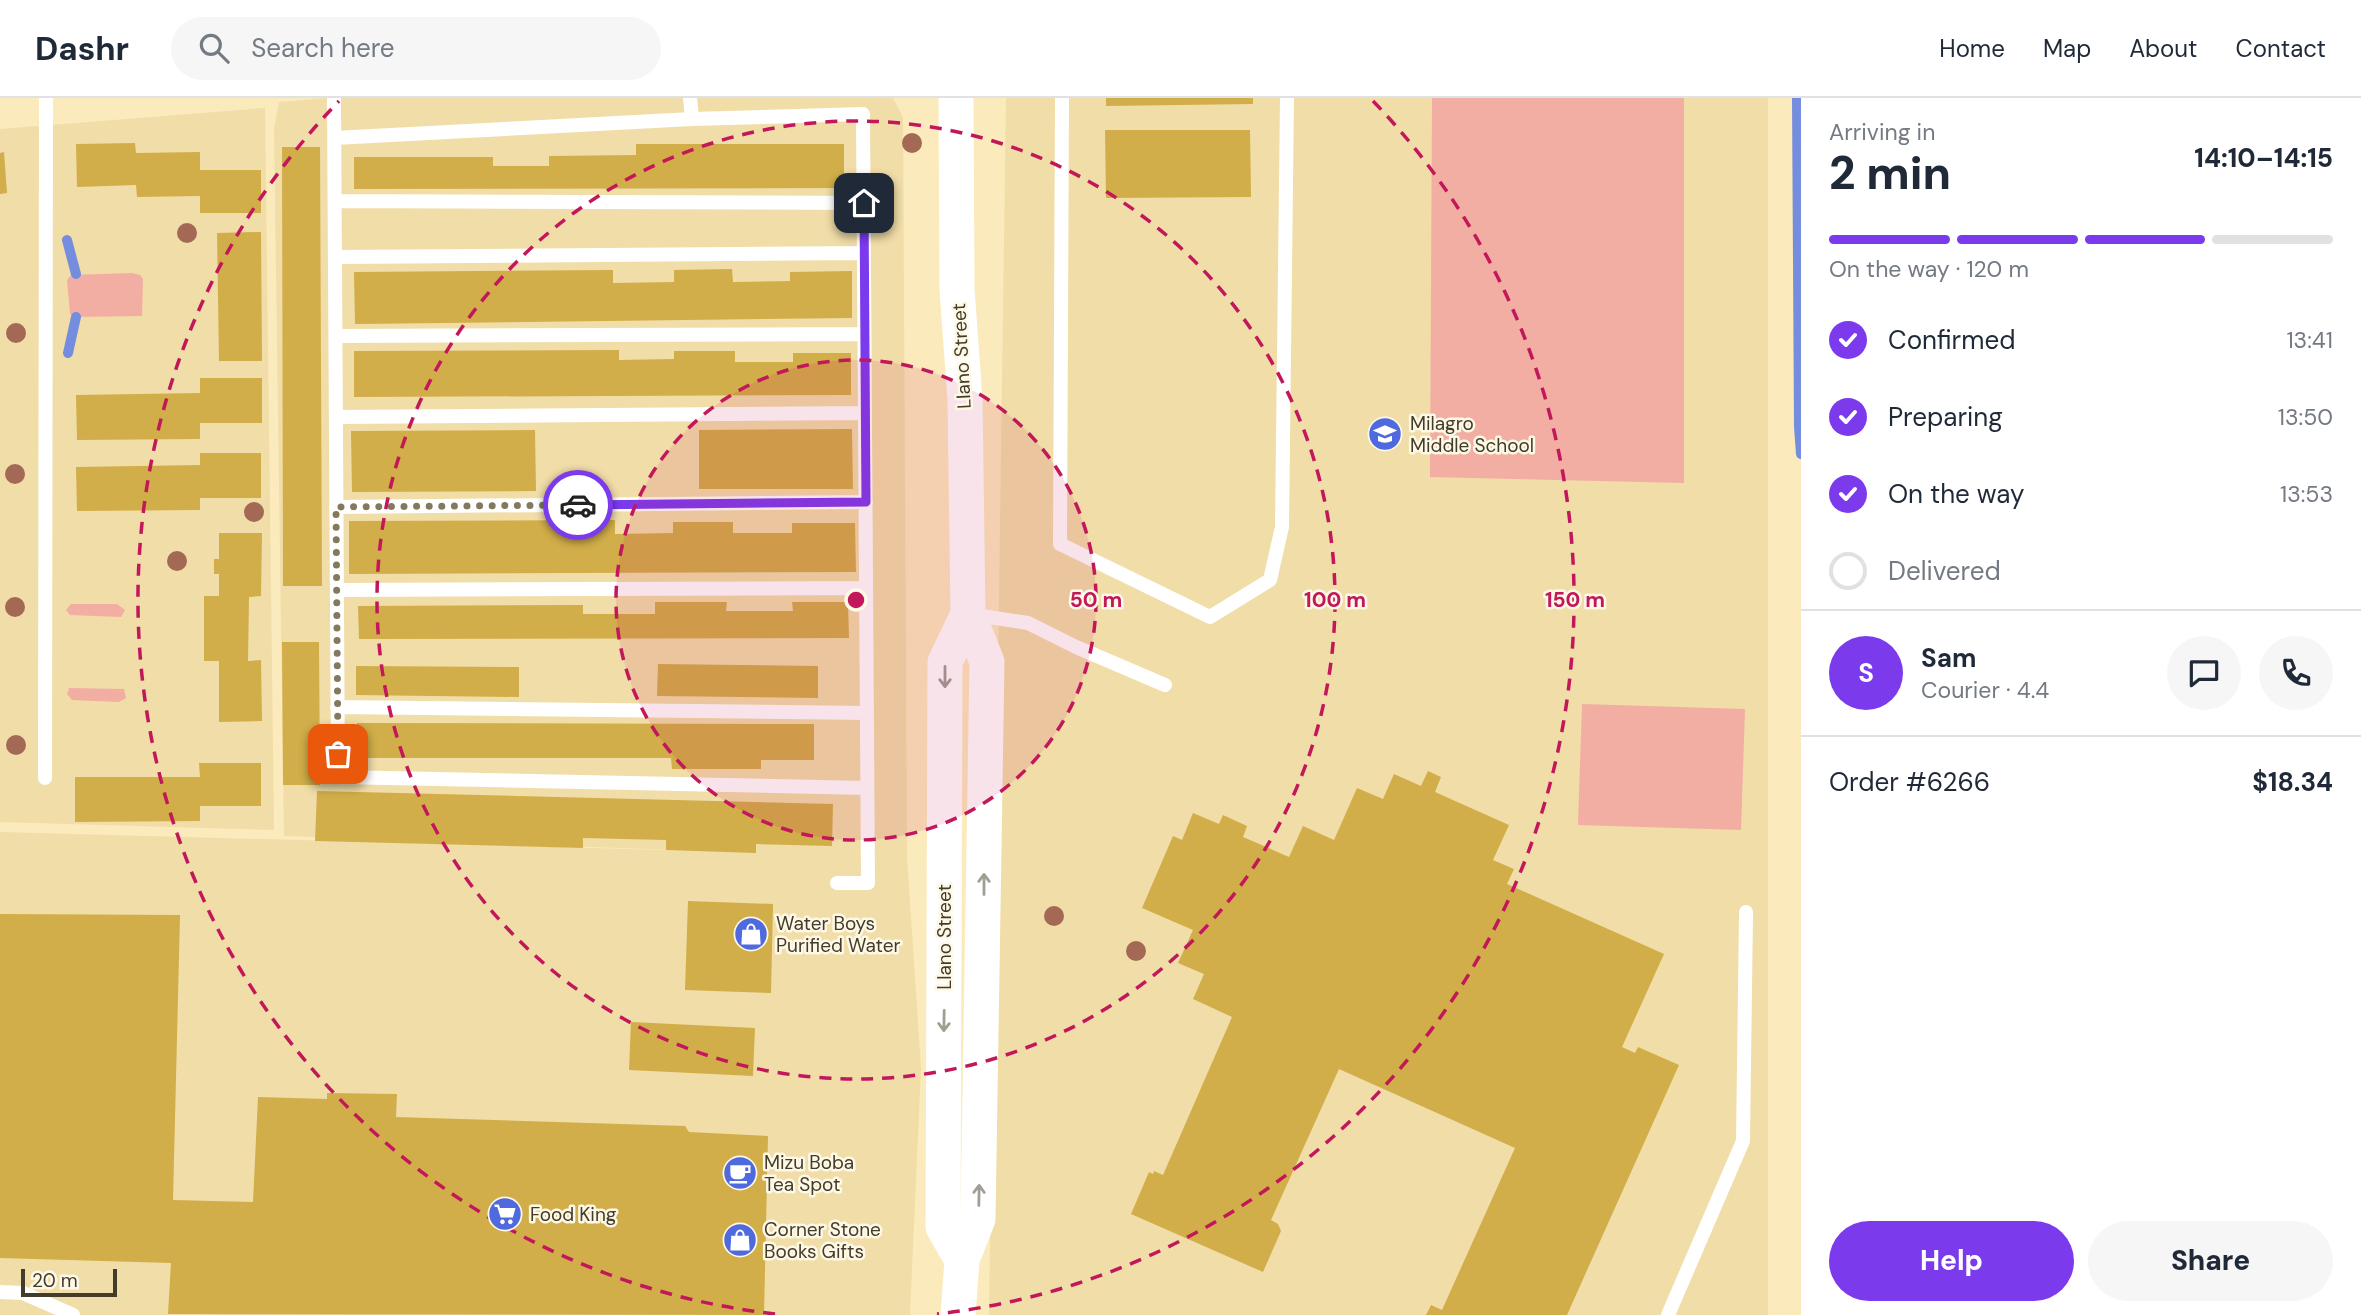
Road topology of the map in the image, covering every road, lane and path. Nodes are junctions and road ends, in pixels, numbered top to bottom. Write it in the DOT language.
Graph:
graph roads {
  1 [pos="46,98"];
  2 [pos="334,98"];
  3 [pos="690,98"];
  4 [pos="956,98"];
  5 [pos="1062,98"];
  6 [pos="1287,98"];
  7 [pos="692,119"];
  8 [pos="334,138"];
  9 [pos="335,201"];
  10 [pos="864,203"];
  11 [pos="864,253"];
  12 [pos="335,257"];
  13 [pos="864,334"];
  14 [pos="336,336"];
  15 [pos="865,413"];
  16 [pos="336,417"];
  17 [pos="866,502"];
  18 [pos="336,507"];
  19 [pos="866,588"];
  20 [pos="337,590"];
  21 [pos="968,614"];
  22 [pos="1164,685"];
  23 [pos="338,708"];
  24 [pos="867,713"];
  25 [pos="45,778"];
  26 [pos="867,788"];
  27 [pos="837,883"];
  28 [pos="1746,912"];
  29 [pos="996,951"];
  30 [pos="945,953"];
  31 [pos="962,1260"];
  32 [pos="0,1292"];
  33 [pos="73,1315"];
  34 [pos="958,1315"];
  35 [pos="1668,1315"];
  1 -- 25 [label="lane"];
  2 -- 8 [label="lane"];
  3 -- 7 [label="lane"];
  4 -- 21 [label="street, Llano Street"];
  5 -- 6 [label="lane"];
  7 -- 8 [label="lane"];
  7 -- 10 [label="lane"];
  8 -- 9 [label="lane"];
  9 -- 10 [label="lane"];
  9 -- 12 [label="lane"];
  10 -- 11 [label="lane"];
  11 -- 12 [label="lane"];
  11 -- 13 [label="lane"];
  12 -- 14 [label="lane"];
  13 -- 14 [label="lane"];
  13 -- 15 [label="lane"];
  14 -- 16 [label="lane"];
  15 -- 16 [label="lane"];
  15 -- 17 [label="lane"];
  16 -- 18 [label="lane"];
  17 -- 18 [label="lane"];
  17 -- 19 [label="lane"];
  18 -- 20 [label="lane"];
  19 -- 20 [label="lane"];
  19 -- 24 [label="lane"];
  20 -- 23 [label="lane"];
  21 -- 22 [label="lane"];
  29 -- 21 [label="street, Llano Street, one-way"];
  21 -- 30 [label="street, Llano Street, one-way"];
  23 -- 24 [label="lane"];
  23 -- 26 [label="lane"];
  24 -- 26 [label="lane"];
  26 -- 27 [label="lane"];
  28 -- 35 [label="lane"];
  29 -- 30 [label="street"];
  31 -- 29 [label="street, Llano Street, one-way"];
  30 -- 31 [label="street, Llano Street, one-way"];
  31 -- 34 [label="street, Llano Street"];
  32 -- 33 [label="lane"];
}
